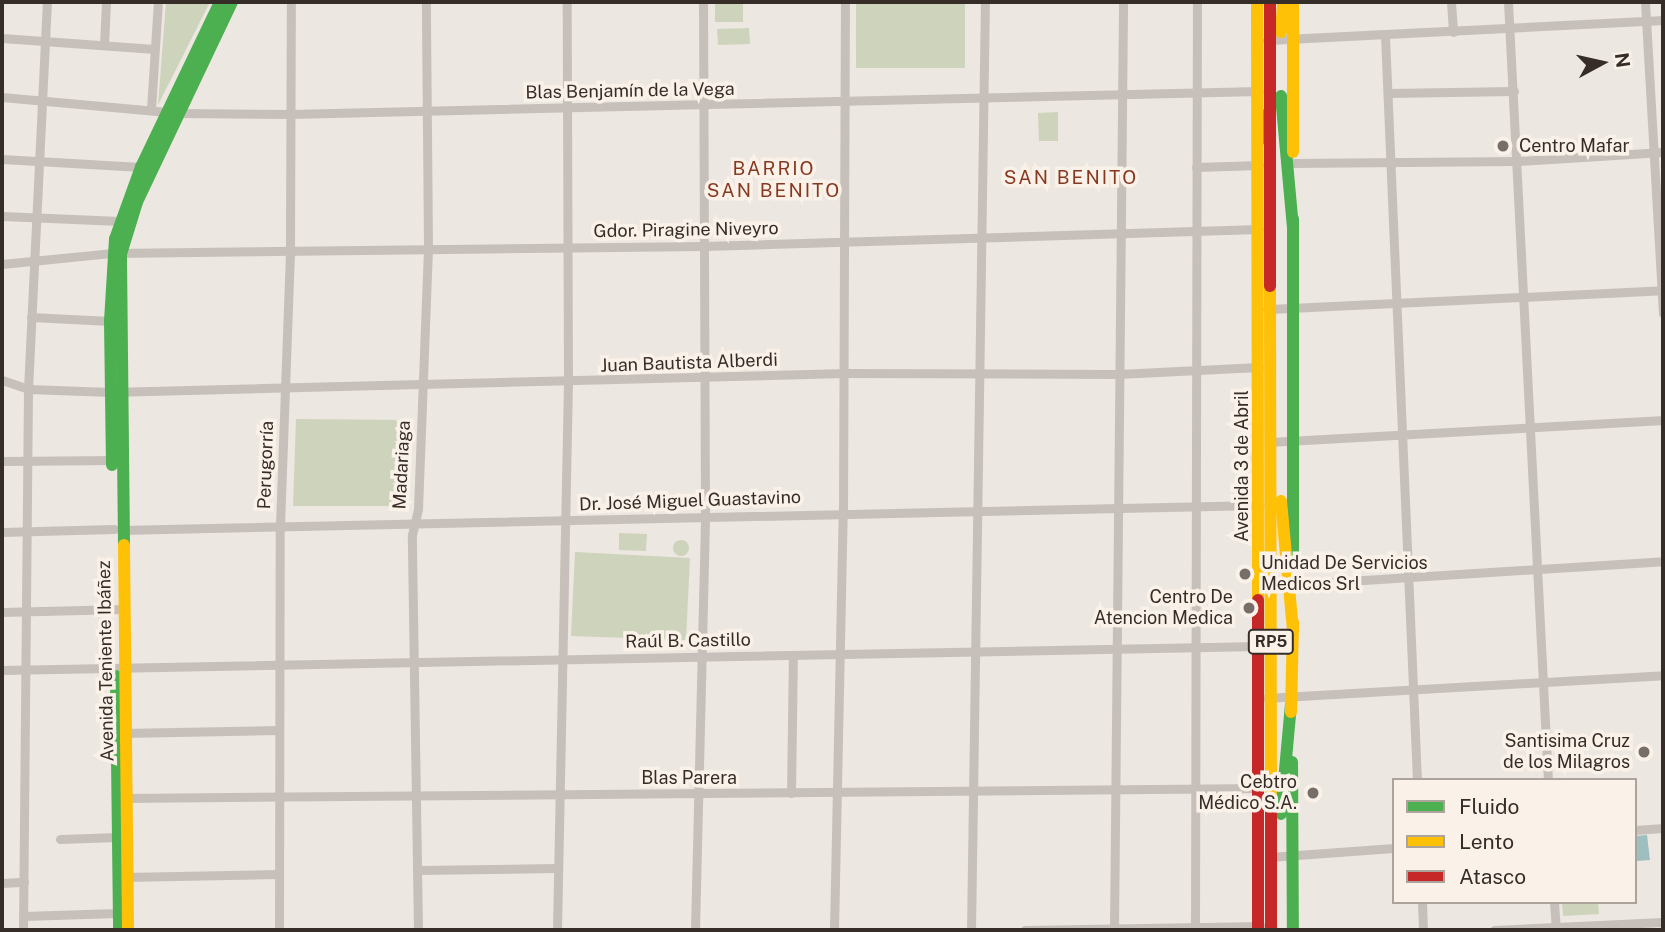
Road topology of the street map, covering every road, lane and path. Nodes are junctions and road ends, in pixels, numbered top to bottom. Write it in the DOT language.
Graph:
graph roads {
  1 [pos="47,2"];
  2 [pos="106,2"];
  3 [pos="158,2"];
  4 [pos="220,2"];
  5 [pos="232,2"];
  6 [pos="291,2"];
  7 [pos="426,2"];
  8 [pos="567,2"];
  9 [pos="703,2"];
  10 [pos="845,2"];
  11 [pos="985,2"];
  12 [pos="1123,2"];
  13 [pos="1197,2"];
  14 [pos="1257,2"];
  15 [pos="1270,2"];
  16 [pos="1282,2"];
  17 [pos="1293,2"];
  18 [pos="1451,2"];
  19 [pos="1508,2"];
  20 [pos="1646,2"];
  21 [pos="1663,20"];
  22 [pos="1646,21"];
  23 [pos="1509,28"];
  24 [pos="1453,32"];
  25 [pos="1385,36"];
  26 [pos="2,38"];
  27 [pos="1277,38"];
  28 [pos="44,40"];
  29 [pos="104,45"];
  30 [pos="155,48"];
  31 [pos="1259,91"];
  32 [pos="1514,91"];
  33 [pos="1388,93"];
  34 [pos="1196,94"];
  35 [pos="1281,96"];
  36 [pos="2,97"];
  37 [pos="1123,97"];
  38 [pos="983,100"];
  39 [pos="42,101"];
  40 [pos="844,102"];
  41 [pos="703,105"];
  42 [pos="151,109"];
  43 [pos="568,109"];
  44 [pos="429,111"];
  45 [pos="173,112"];
  46 [pos="1259,113"];
  47 [pos="291,114"];
  48 [pos="1659,152"];
  49 [pos="2,159"];
  50 [pos="38,161"];
  51 [pos="1518,161"];
  52 [pos="1293,163"];
  53 [pos="1391,163"];
  54 [pos="1259,165"];
  55 [pos="141,167"];
  56 [pos="1196,167"];
  57 [pos="2,216"];
  58 [pos="35,217"];
  59 [pos="120,221"];
  60 [pos="1293,227"];
  61 [pos="1259,229"];
  62 [pos="1272,231"];
  63 [pos="1196,233"];
  64 [pos="1120,235"];
  65 [pos="982,239"];
  66 [pos="845,242"];
  67 [pos="704,246"];
  68 [pos="428,247"];
  69 [pos="568,247"];
  70 [pos="290,251"];
  71 [pos="117,254"];
  72 [pos="32,262"];
  73 [pos="2,264"];
  74 [pos="1663,290"];
  75 [pos="1525,299"];
  76 [pos="1397,306"];
  77 [pos="1276,309"];
  78 [pos="1663,313"];
  79 [pos="31,317"];
  80 [pos="110,321"];
  81 [pos="1259,367"];
  82 [pos="1196,372"];
  83 [pos="845,373"];
  84 [pos="979,373"];
  85 [pos="1118,374"];
  86 [pos="703,379"];
  87 [pos="2,380"];
  88 [pos="568,382"];
  89 [pos="422,385"];
  90 [pos="28,389"];
  91 [pos="284,389"];
  92 [pos="116,392"];
  93 [pos="1663,420"];
  94 [pos="1532,428"];
  95 [pos="1400,436"];
  96 [pos="1277,442"];
  97 [pos="116,460"];
  98 [pos="2,461"];
  99 [pos="27,461"];
  100 [pos="1271,502"];
  101 [pos="1197,506"];
  102 [pos="843,512"];
  103 [pos="977,512"];
  104 [pos="1116,512"];
  105 [pos="705,515"];
  106 [pos="566,520"];
  107 [pos="415,522"];
  108 [pos="280,525"];
  109 [pos="118,530"];
  110 [pos="26,532"];
  111 [pos="2,533"];
  112 [pos="1663,561"];
  113 [pos="1539,572"];
  114 [pos="1407,580"];
  115 [pos="1276,586"];
  116 [pos="119,609"];
  117 [pos="27,611"];
  118 [pos="2,612"];
  119 [pos="1260,631"];
  120 [pos="1260,646"];
  121 [pos="977,650"];
  122 [pos="1115,650"];
  123 [pos="1196,650"];
  124 [pos="793,655"];
  125 [pos="840,655"];
  126 [pos="561,657"];
  127 [pos="701,657"];
  128 [pos="413,660"];
  129 [pos="278,663"];
  130 [pos="120,665"];
  131 [pos="28,668"];
  132 [pos="2,670"];
  133 [pos="1663,675"];
  134 [pos="1544,682"];
  135 [pos="1412,690"];
  136 [pos="1274,700"];
  137 [pos="278,730"];
  138 [pos="121,734"];
  139 [pos="1417,778"];
  140 [pos="1548,778"];
  141 [pos="1260,788"];
  142 [pos="1196,789"];
  143 [pos="1115,790"];
  144 [pos="974,791"];
  145 [pos="698,793"];
  146 [pos="791,793"];
  147 [pos="837,793"];
  148 [pos="558,794"];
  149 [pos="416,797"];
  150 [pos="122,798"];
  151 [pos="278,799"];
  152 [pos="1276,814"];
  153 [pos="1663,828"];
  154 [pos="1637,830"];
  155 [pos="118,837"];
  156 [pos="60,839"];
  157 [pos="1392,848"];
  158 [pos="1276,857"];
  159 [pos="558,868"];
  160 [pos="417,870"];
  161 [pos="278,874"];
  162 [pos="123,877"];
  163 [pos="24,882"];
  164 [pos="2,883"];
  165 [pos="1422,904"];
  166 [pos="1554,904"];
  167 [pos="118,913"];
  168 [pos="23,916"];
  169 [pos="1663,922"];
  170 [pos="1195,928"];
  171 [pos="1114,929"];
  172 [pos="1266,929"];
  173 [pos="1555,929"];
  174 [pos="23,930"];
  175 [pos="119,930"];
  176 [pos="128,930"];
  177 [pos="279,930"];
  178 [pos="418,930"];
  179 [pos="557,930"];
  180 [pos="695,930"];
  181 [pos="834,930"];
  182 [pos="971,930"];
  183 [pos="1025,930"];
  184 [pos="1281,930"];
  185 [pos="1293,930"];
  186 [pos="1423,930"];
  187 [pos="1494,930"];
  1 -- 28 [label="street"];
  2 -- 29 [label="street"];
  3 -- 30 [label="street"];
  4 -- 45 [label="main road"];
  5 -- 45 [label="main road"];
  6 -- 47 [label="street, Perugorría"];
  7 -- 44 [label="street, Madariaga"];
  8 -- 43 [label="street"];
  9 -- 41 [label="street"];
  10 -- 40 [label="street"];
  11 -- 38 [label="street"];
  12 -- 37 [label="street"];
  13 -- 34 [label="street"];
  14 -- 27 [label="main road, Avenida 3 de Abril"];
  15 -- 27 [label="main road, Avenida 3 de Abril"];
  16 -- 27 [label="main road"];
  17 -- 27 [label="main road, Avenida 3 de Abril"];
  18 -- 24 [label="street"];
  19 -- 23 [label="street"];
  20 -- 22 [label="street"];
  21 -- 22 [label="street"];
  22 -- 23 [label="street"];
  22 -- 48 [label="street"];
  23 -- 24 [label="street"];
  23 -- 32 [label="street"];
  24 -- 25 [label="street"];
  25 -- 27 [label="street"];
  25 -- 33 [label="street"];
  26 -- 28 [label="street"];
  27 -- 31 [label="main road, Avenida 3 de Abril"];
  27 -- 35 [label="main road, Avenida 3 de Abril"];
  27 -- 52 [label="main road, Avenida 3 de Abril"];
  27 -- 62 [label="main road, Avenida 3 de Abril"];
  28 -- 29 [label="street"];
  28 -- 39 [label="street"];
  29 -- 30 [label="street"];
  30 -- 42 [label="street"];
  31 -- 34 [label="street, Blas Benjamín de la Vega"];
  31 -- 46 [label="main road, Avenida 3 de Abril"];
  32 -- 33 [label="street"];
  32 -- 51 [label="street"];
  33 -- 53 [label="street"];
  34 -- 37 [label="street, Blas Benjamín de la Vega"];
  34 -- 56 [label="street"];
  35 -- 60 [label="main road"];
  35 -- 77 [label="main road, Avenida 3 de Abril"];
  36 -- 39 [label="street, Blas Benjamín de la Vega"];
  37 -- 38 [label="street, Blas Benjamín de la Vega"];
  37 -- 64 [label="street"];
  38 -- 40 [label="street, Blas Benjamín de la Vega"];
  38 -- 65 [label="street"];
  39 -- 42 [label="street, Blas Benjamín de la Vega"];
  39 -- 50 [label="street"];
  40 -- 41 [label="street, Blas Benjamín de la Vega"];
  40 -- 66 [label="street"];
  41 -- 43 [label="street, Blas Benjamín de la Vega"];
  41 -- 67 [label="street"];
  42 -- 45 [label="street, Blas Benjamín de la Vega"];
  43 -- 44 [label="street, Blas Benjamín de la Vega"];
  43 -- 69 [label="street"];
  44 -- 47 [label="street, Blas Benjamín de la Vega"];
  44 -- 68 [label="street, Madariaga"];
  45 -- 47 [label="street, Blas Benjamín de la Vega"];
  45 -- 55 [label="main road"];
  45 -- 71 [label="main road"];
  46 -- 54 [label="main road, Avenida 3 de Abril"];
  46 -- 62 [label="main road"];
  47 -- 70 [label="street, Perugorría"];
  48 -- 51 [label="street"];
  48 -- 74 [label="street"];
  49 -- 50 [label="street"];
  50 -- 55 [label="street"];
  50 -- 58 [label="street"];
  51 -- 53 [label="street"];
  51 -- 75 [label="street"];
  52 -- 53 [label="street"];
  52 -- 60 [label="main road, Avenida 3 de Abril"];
  53 -- 76 [label="street"];
  54 -- 56 [label="street"];
  54 -- 61 [label="main road, Avenida 3 de Abril"];
  55 -- 59 [label="main road"];
  56 -- 63 [label="street"];
  57 -- 58 [label="street"];
  58 -- 59 [label="street"];
  58 -- 72 [label="street"];
  59 -- 71 [label="main road"];
  60 -- 77 [label="main road, Avenida 3 de Abril"];
  61 -- 63 [label="street, Gdor. Piragine Niveyro"];
  61 -- 77 [label="main road, Avenida 3 de Abril"];
  62 -- 77 [label="main road, Avenida 3 de Abril"];
  63 -- 64 [label="street, Gdor. Piragine Niveyro"];
  63 -- 82 [label="street"];
  64 -- 65 [label="street, Gdor. Piragine Niveyro"];
  64 -- 85 [label="street"];
  65 -- 66 [label="street, Gdor. Piragine Niveyro"];
  65 -- 84 [label="street"];
  66 -- 67 [label="street, Gdor. Piragine Niveyro"];
  66 -- 83 [label="street"];
  67 -- 69 [label="street, Gdor. Piragine Niveyro"];
  67 -- 86 [label="street"];
  68 -- 69 [label="street, Gdor. Piragine Niveyro"];
  68 -- 70 [label="street, Gdor. Piragine Niveyro"];
  68 -- 89 [label="street, Madariaga"];
  69 -- 88 [label="street"];
  70 -- 71 [label="street, Gdor. Piragine Niveyro"];
  70 -- 91 [label="street, Perugorría"];
  71 -- 72 [label="street, Gdor. Piragine Niveyro"];
  71 -- 80 [label="main road"];
  71 -- 92 [label="main road"];
  72 -- 73 [label="street, Gdor. Piragine Niveyro"];
  72 -- 79 [label="street"];
  74 -- 75 [label="street"];
  74 -- 78 [label="street"];
  75 -- 76 [label="street"];
  75 -- 94 [label="street"];
  76 -- 77 [label="street"];
  76 -- 95 [label="street"];
  77 -- 81 [label="main road, Avenida 3 de Abril"];
  77 -- 96 [label="main road, Avenida 3 de Abril"];
  79 -- 80 [label="street"];
  79 -- 90 [label="street"];
  80 -- 92 [label="main road"];
  81 -- 82 [label="street, Juan Bautista Alberdi"];
  81 -- 96 [label="main road, Avenida 3 de Abril"];
  82 -- 85 [label="street, Juan Bautista Alberdi"];
  82 -- 101 [label="street"];
  83 -- 84 [label="street, Juan Bautista Alberdi"];
  83 -- 86 [label="street, Juan Bautista Alberdi"];
  83 -- 102 [label="street"];
  84 -- 85 [label="street, Juan Bautista Alberdi"];
  84 -- 103 [label="street"];
  85 -- 104 [label="street"];
  86 -- 88 [label="street, Juan Bautista Alberdi"];
  86 -- 105 [label="street"];
  87 -- 90 [label="street, Juan Bautista Alberdi"];
  88 -- 89 [label="street, Juan Bautista Alberdi"];
  88 -- 106 [label="street"];
  89 -- 91 [label="street, Juan Bautista Alberdi"];
  89 -- 107 [label="street, Madariaga"];
  90 -- 92 [label="street, Juan Bautista Alberdi"];
  90 -- 99 [label="street"];
  91 -- 92 [label="street, Juan Bautista Alberdi"];
  91 -- 108 [label="street, Perugorría"];
  92 -- 97 [label="main road, Avenida Teniente Ibáñez"];
  93 -- 94 [label="street"];
  94 -- 95 [label="street"];
  94 -- 113 [label="street"];
  95 -- 96 [label="street"];
  95 -- 114 [label="street"];
  96 -- 100 [label="main road, Avenida 3 de Abril"];
  96 -- 115 [label="main road, Avenida 3 de Abril"];
  97 -- 99 [label="street"];
  97 -- 109 [label="main road, Avenida Teniente Ibáñez"];
  98 -- 99 [label="street"];
  99 -- 110 [label="street"];
  100 -- 101 [label="street, Dr. José Miguel Guastavino"];
  100 -- 115 [label="main road"];
  100 -- 115 [label="main road"];
  101 -- 104 [label="street, Dr. José Miguel Guastavino"];
  101 -- 123 [label="street"];
  102 -- 103 [label="street, Dr. José Miguel Guastavino"];
  102 -- 105 [label="street, Dr. José Miguel Guastavino"];
  102 -- 125 [label="street"];
  103 -- 104 [label="street, Dr. José Miguel Guastavino"];
  103 -- 121 [label="street"];
  104 -- 122 [label="street"];
  105 -- 106 [label="street, Dr. José Miguel Guastavino"];
  105 -- 127 [label="street"];
  106 -- 107 [label="street, Dr. José Miguel Guastavino"];
  106 -- 126 [label="street"];
  107 -- 108 [label="street, Dr. José Miguel Guastavino"];
  107 -- 128 [label="street, Madariaga"];
  108 -- 109 [label="street, Dr. José Miguel Guastavino"];
  108 -- 129 [label="street, Perugorría"];
  109 -- 110 [label="street, Dr. José Miguel Guastavino"];
  109 -- 116 [label="main road, Avenida Teniente Ibáñez"];
  110 -- 111 [label="street, Dr. José Miguel Guastavino"];
  110 -- 117 [label="street"];
  112 -- 113 [label="street"];
  113 -- 114 [label="street"];
  113 -- 134 [label="street"];
  114 -- 115 [label="street"];
  114 -- 135 [label="street"];
  115 -- 119 [label="main road"];
  115 -- 136 [label="main road, Avenida 3 de Abril"];
  115 -- 136 [label="main road, Avenida 3 de Abril"];
  116 -- 117 [label="street"];
  116 -- 130 [label="main road, Avenida Teniente Ibáñez"];
  117 -- 118 [label="street"];
  117 -- 131 [label="street"];
  119 -- 120 [label="main road, Avenida 3 de Abril"];
  119 -- 136 [label="main road"];
  120 -- 123 [label="street, Raúl B. Castillo"];
  120 -- 136 [label="main road, Avenida 3 de Abril"];
  121 -- 122 [label="street, Raúl B. Castillo"];
  121 -- 125 [label="street, Raúl B. Castillo"];
  121 -- 144 [label="street"];
  122 -- 123 [label="street, Raúl B. Castillo"];
  122 -- 143 [label="street"];
  123 -- 142 [label="street"];
  124 -- 125 [label="street, Raúl B. Castillo"];
  124 -- 127 [label="street, Raúl B. Castillo"];
  124 -- 146 [label="street"];
  125 -- 147 [label="street"];
  126 -- 127 [label="street, Raúl B. Castillo"];
  126 -- 128 [label="street, Raúl B. Castillo"];
  126 -- 148 [label="street"];
  127 -- 145 [label="street"];
  128 -- 129 [label="street, Raúl B. Castillo"];
  128 -- 149 [label="street, Madariaga"];
  129 -- 130 [label="street, Raúl B. Castillo"];
  129 -- 137 [label="street, Perugorría"];
  130 -- 131 [label="street, Raúl B. Castillo"];
  130 -- 138 [label="main road, Avenida Teniente Ibáñez"];
  131 -- 132 [label="street, Raúl B. Castillo"];
  131 -- 163 [label="street"];
  133 -- 134 [label="street"];
  134 -- 135 [label="street"];
  134 -- 140 [label="street"];
  135 -- 136 [label="street"];
  135 -- 139 [label="street"];
  136 -- 141 [label="main road, Avenida 3 de Abril"];
  136 -- 152 [label="main road"];
  136 -- 152 [label="main road"];
  136 -- 158 [label="main road, Avenida 3 de Abril"];
  137 -- 138 [label="street"];
  137 -- 151 [label="street, Perugorría"];
  138 -- 150 [label="main road, Avenida Teniente Ibáñez"];
  141 -- 142 [label="street, Blas Parera"];
  141 -- 158 [label="main road, Avenida 3 de Abril"];
  142 -- 143 [label="street, Blas Parera"];
  142 -- 170 [label="street"];
  143 -- 144 [label="street, Blas Parera"];
  143 -- 171 [label="street"];
  144 -- 147 [label="street, Blas Parera"];
  144 -- 182 [label="street"];
  145 -- 146 [label="street, Blas Parera"];
  145 -- 148 [label="street, Blas Parera"];
  145 -- 180 [label="street"];
  146 -- 147 [label="street, Blas Parera"];
  147 -- 181 [label="street"];
  148 -- 149 [label="street, Blas Parera"];
  148 -- 159 [label="street"];
  149 -- 151 [label="street, Blas Parera"];
  149 -- 160 [label="street, Madariaga"];
  150 -- 151 [label="street, Blas Parera"];
  150 -- 155 [label="main road, Avenida Teniente Ibáñez"];
  150 -- 162 [label="main road, Avenida Teniente Ibáñez"];
  151 -- 161 [label="street, Perugorría"];
  152 -- 158 [label="main road, Avenida 3 de Abril"];
  153 -- 154 [label="street"];
  155 -- 156 [label="street"];
  155 -- 162 [label="main road, Avenida Teniente Ibáñez"];
  157 -- 158 [label="street"];
  158 -- 172 [label="main road, Avenida 3 de Abril"];
  158 -- 184 [label="main road, Avenida 3 de Abril"];
  158 -- 185 [label="main road, Avenida 3 de Abril"];
  159 -- 160 [label="street"];
  159 -- 179 [label="street"];
  160 -- 178 [label="street, Madariaga"];
  161 -- 162 [label="street"];
  161 -- 177 [label="street, Perugorría"];
  162 -- 167 [label="main road, Avenida Teniente Ibáñez"];
  162 -- 176 [label="main road, Avenida Teniente Ibáñez"];
  163 -- 164 [label="street"];
  163 -- 168 [label="street"];
  165 -- 186 [label="street"];
  166 -- 173 [label="street"];
  167 -- 168 [label="street"];
  167 -- 175 [label="main road, Avenida Teniente Ibáñez"];
  168 -- 174 [label="street"];
  169 -- 173 [label="street"];
  170 -- 171 [label="street"];
  170 -- 172 [label="street"];
  171 -- 183 [label="street"];
  173 -- 187 [label="street"];
}
